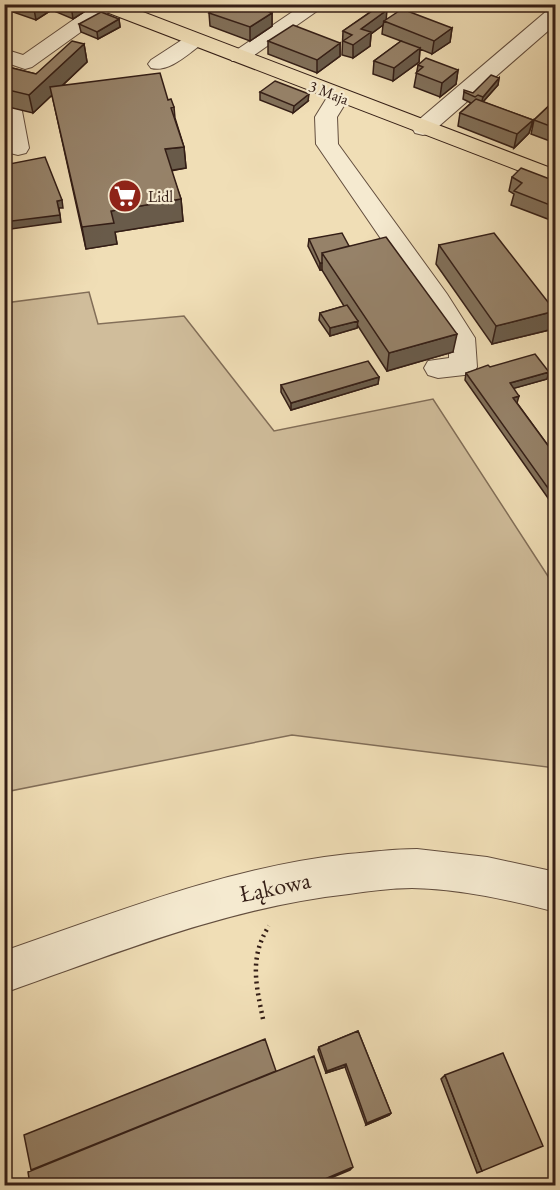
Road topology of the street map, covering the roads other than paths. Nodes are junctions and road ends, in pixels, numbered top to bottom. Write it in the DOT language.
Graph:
graph roads {
  1 [pos="318,4"];
  2 [pos="105,5"];
  3 [pos="555,13"];
  4 [pos="195,40"];
  5 [pos="4,55"];
  6 [pos="239,57"];
  7 [pos="158,64"];
  8 [pos="339,96"];
  9 [pos="4,109"];
  10 [pos="423,128"];
  11 [pos="18,148"];
  12 [pos="555,178"];
  13 [pos="438,368"];
  14 [pos="555,892"];
  15 [pos="4,972"];
  1 -- 6 [label="street"];
  2 -- 4 [label="main road, 3 Maja"];
  2 -- 5 [label="street"];
  3 -- 10 [label="street"];
  4 -- 6 [label="main road, 3 Maja"];
  4 -- 7 [label="street"];
  6 -- 8 [label="main road, 3 Maja"];
  8 -- 10 [label="main road, 3 Maja"];
  8 -- 13 [label="street"];
  9 -- 11 [label="street"];
  10 -- 12 [label="main road, 3 Maja"];
  14 -- 15 [label="street, Łąkowa"];
}
